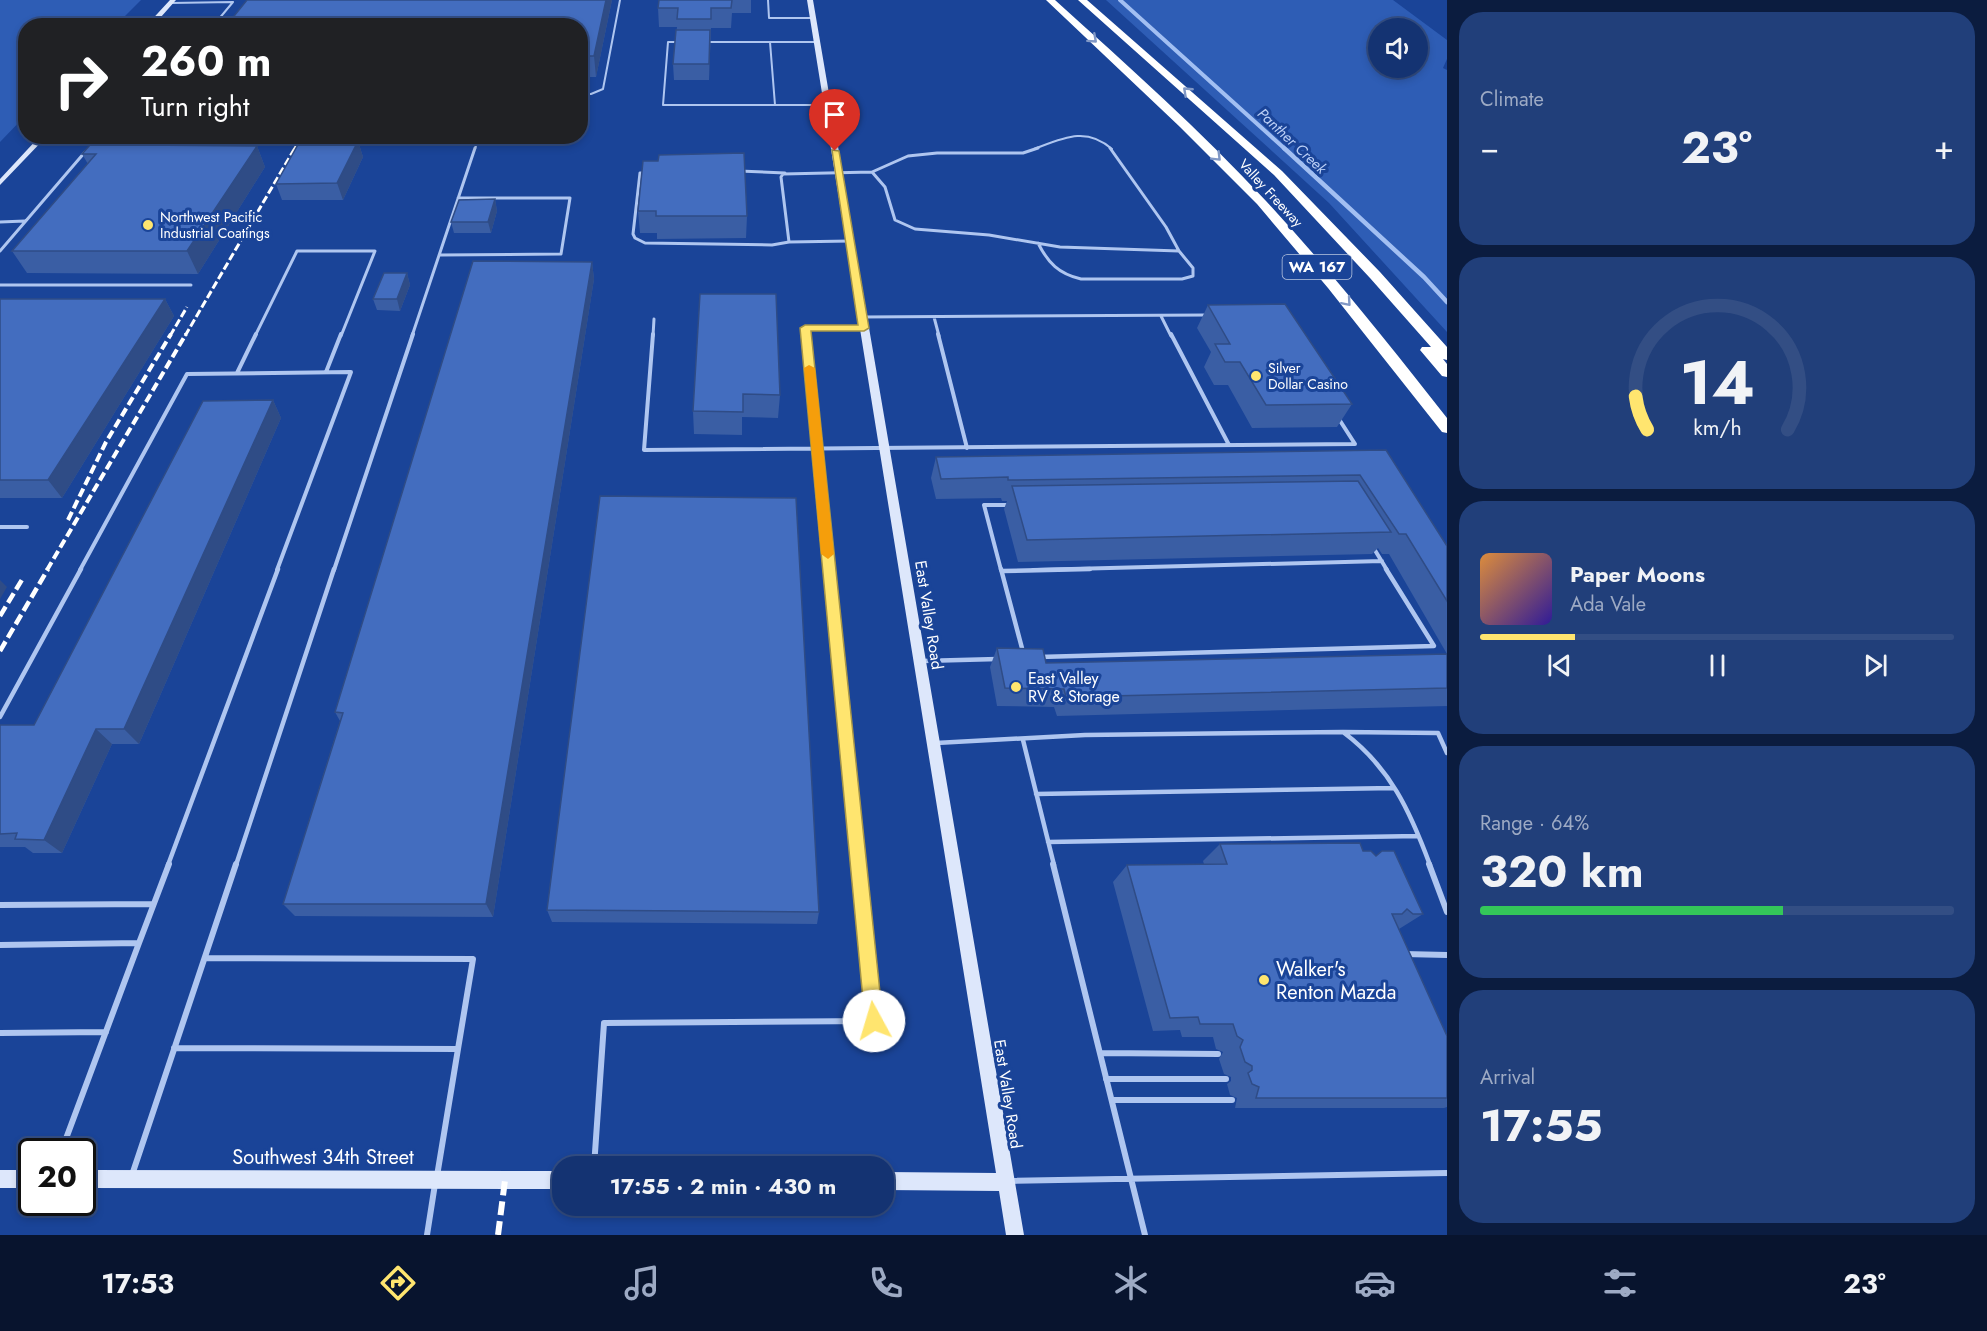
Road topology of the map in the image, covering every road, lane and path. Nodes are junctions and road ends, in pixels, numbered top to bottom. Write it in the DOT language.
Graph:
graph roads {
  1 [pos="620,0"];
  2 [pos="768,0"];
  3 [pos="810,0"];
  4 [pos="1050,0"];
  5 [pos="1082,0"];
  6 [pos="172,1"];
  7 [pos="234,1"];
  8 [pos="156,18"];
  9 [pos="220,18"];
  10 [pos="812,18"];
  11 [pos="679,42"];
  12 [pos="701,42"];
  13 [pos="770,42"];
  14 [pos="816,42"];
  15 [pos="588,94"];
  16 [pos="776,105"];
  17 [pos="827,105"];
  18 [pos="37,144"];
  19 [pos="476,144"];
  20 [pos="1245,145"];
  21 [pos="86,152"];
  22 [pos="735,171"];
  23 [pos="872,172"];
  24 [pos="652,173"];
  25 [pos="788,174"];
  26 [pos="838,175"];
  27 [pos="0,183"];
  28 [pos="458,198"];
  29 [pos="0,222"];
  30 [pos="25,222"];
  31 [pos="789,242"];
  32 [pos="850,242"];
  33 [pos="1038,243"];
  34 [pos="0,251"];
  35 [pos="1179,251"];
  36 [pos="440,255"];
  37 [pos="0,285"];
  38 [pos="191,285"];
  39 [pos="1217,315"];
  40 [pos="1161,316"];
  41 [pos="934,317"];
  42 [pos="654,319"];
  43 [pos="863,323"];
  44 [pos="1447,357"];
  45 [pos="326,372"];
  46 [pos="237,373"];
  47 [pos="1447,373"];
  48 [pos="1333,409"];
  49 [pos="1447,428"];
  50 [pos="1229,445"];
  51 [pos="967,448"];
  52 [pos="818,449"];
  53 [pos="884,449"];
  54 [pos="1020,505"];
  55 [pos="0,527"];
  56 [pos="27,527"];
  57 [pos="1371,544"];
  58 [pos="1382,561"];
  59 [pos="1002,571"];
  60 [pos="1036,657"];
  61 [pos="1001,658"];
  62 [pos="1025,658"];
  63 [pos="919,661"];
  64 [pos="0,717"];
  65 [pos="1343,732"];
  66 [pos="1023,740"];
  67 [pos="933,744"];
  68 [pos="1447,753"];
  69 [pos="1394,788"];
  70 [pos="1036,794"];
  71 [pos="1418,836"];
  72 [pos="1340,837"];
  73 [pos="1048,842"];
  74 [pos="1344,848"];
  75 [pos="153,904"];
  76 [pos="0,905"];
  77 [pos="1447,912"];
  78 [pos="139,943"];
  79 [pos="0,945"];
  80 [pos="1392,954"];
  81 [pos="1447,955"];
  82 [pos="205,957"];
  83 [pos="106,1032"];
  84 [pos="0,1033"];
  85 [pos="174,1048"];
  86 [pos="458,1049"];
  87 [pos="1100,1053"];
  88 [pos="1218,1054"];
  89 [pos="1106,1078"];
  90 [pos="1226,1079"];
  91 [pos="1112,1100"];
  92 [pos="1232,1100"];
  93 [pos="66,1138"];
  94 [pos="595,1156"];
  95 [pos="1447,1173"];
  96 [pos="0,1179"];
  97 [pos="18,1179"];
  98 [pos="96,1179"];
  99 [pos="131,1179"];
  100 [pos="436,1179"];
  101 [pos="1131,1179"];
  102 [pos="552,1180"];
  103 [pos="894,1181"];
  104 [pos="1006,1182"];
  105 [pos="427,1235"];
  106 [pos="1015,1235"];
  107 [pos="1145,1235"];
  1 -- 15 [label="lane"];
  2 -- 10 [label="lane"];
  3 -- 10 [label="street, East Valley Road"];
  4 -- 49 [label="highway, Valley Freeway / WA 167, one-way"];
  20 -- 5 [label="highway, Valley Freeway / WA 167, one-way"];
  6 -- 7 [label="lane"];
  6 -- 8 [label="street"];
  7 -- 9 [label="lane"];
  10 -- 14 [label="street, East Valley Road"];
  11 -- 16 [label="lane"];
  12 -- 13 [label="lane"];
  13 -- 14 [label="lane"];
  13 -- 16 [label="lane"];
  14 -- 17 [label="street, East Valley Road"];
  16 -- 17 [label="lane"];
  17 -- 26 [label="street, East Valley Road"];
  18 -- 27 [label="street"];
  19 -- 28 [label="lane"];
  20 -- 44 [label="highway, Valley Freeway / WA 167"];
  20 -- 47 [label="highway"];
  21 -- 30 [label="lane"];
  22 -- 25 [label="lane"];
  23 -- 26 [label="lane"];
  23 -- 33 [label="lane"];
  23 -- 35 [label="lane"];
  24 -- 31 [label="lane"];
  25 -- 26 [label="lane"];
  25 -- 31 [label="lane"];
  26 -- 32 [label="street, East Valley Road"];
  28 -- 36 [label="lane"];
  28 -- 36 [label="lane"];
  29 -- 30 [label="lane"];
  30 -- 34 [label="lane"];
  31 -- 32 [label="lane"];
  32 -- 43 [label="street, East Valley Road"];
  33 -- 35 [label="lane"];
  33 -- 35 [label="lane"];
  36 -- 82 [label="lane"];
  37 -- 38 [label="lane"];
  39 -- 40 [label="lane"];
  40 -- 41 [label="lane"];
  40 -- 50 [label="lane"];
  41 -- 43 [label="lane"];
  41 -- 51 [label="lane"];
  42 -- 52 [label="lane"];
  43 -- 52 [label="lane"];
  43 -- 53 [label="street, East Valley Road"];
  45 -- 46 [label="lane"];
  45 -- 46 [label="lane"];
  45 -- 75 [label="lane"];
  46 -- 64 [label="lane"];
  48 -- 50 [label="lane"];
  50 -- 51 [label="lane"];
  51 -- 53 [label="lane"];
  52 -- 53 [label="lane"];
  52 -- 94 [label="lane"];
  53 -- 63 [label="street, East Valley Road"];
  54 -- 59 [label="lane"];
  55 -- 56 [label="lane"];
  57 -- 58 [label="lane"];
  58 -- 59 [label="lane"];
  58 -- 60 [label="lane"];
  59 -- 62 [label="lane"];
  61 -- 63 [label="lane"];
  63 -- 67 [label="street, East Valley Road"];
  65 -- 66 [label="lane"];
  65 -- 68 [label="lane"];
  65 -- 69 [label="lane"];
  66 -- 67 [label="lane"];
  66 -- 70 [label="lane"];
  67 -- 104 [label="street, East Valley Road"];
  69 -- 70 [label="lane"];
  69 -- 71 [label="lane"];
  70 -- 73 [label="lane"];
  71 -- 72 [label="lane"];
  71 -- 77 [label="lane"];
  72 -- 73 [label="lane"];
  72 -- 74 [label="lane"];
  73 -- 87 [label="lane"];
  75 -- 76 [label="lane"];
  75 -- 78 [label="lane"];
  78 -- 79 [label="lane"];
  78 -- 83 [label="lane"];
  80 -- 81 [label="lane"];
  82 -- 85 [label="lane"];
  82 -- 86 [label="lane"];
  83 -- 84 [label="lane"];
  83 -- 93 [label="lane"];
  85 -- 86 [label="lane"];
  85 -- 99 [label="lane"];
  86 -- 100 [label="lane"];
  87 -- 88 [label="lane"];
  87 -- 89 [label="lane"];
  89 -- 90 [label="lane"];
  89 -- 91 [label="lane"];
  91 -- 92 [label="lane"];
  91 -- 101 [label="lane"];
  95 -- 101 [label="lane"];
  96 -- 97 [label="street"];
  98 -- 99 [label="street, Southwest 34th Street"];
  99 -- 100 [label="street, Southwest 34th Street"];
  100 -- 102 [label="street, Southwest 34th Street"];
  100 -- 105 [label="lane"];
  101 -- 104 [label="lane"];
  101 -- 107 [label="lane"];
  103 -- 104 [label="street"];
  104 -- 106 [label="street, East Valley Road"];
}
